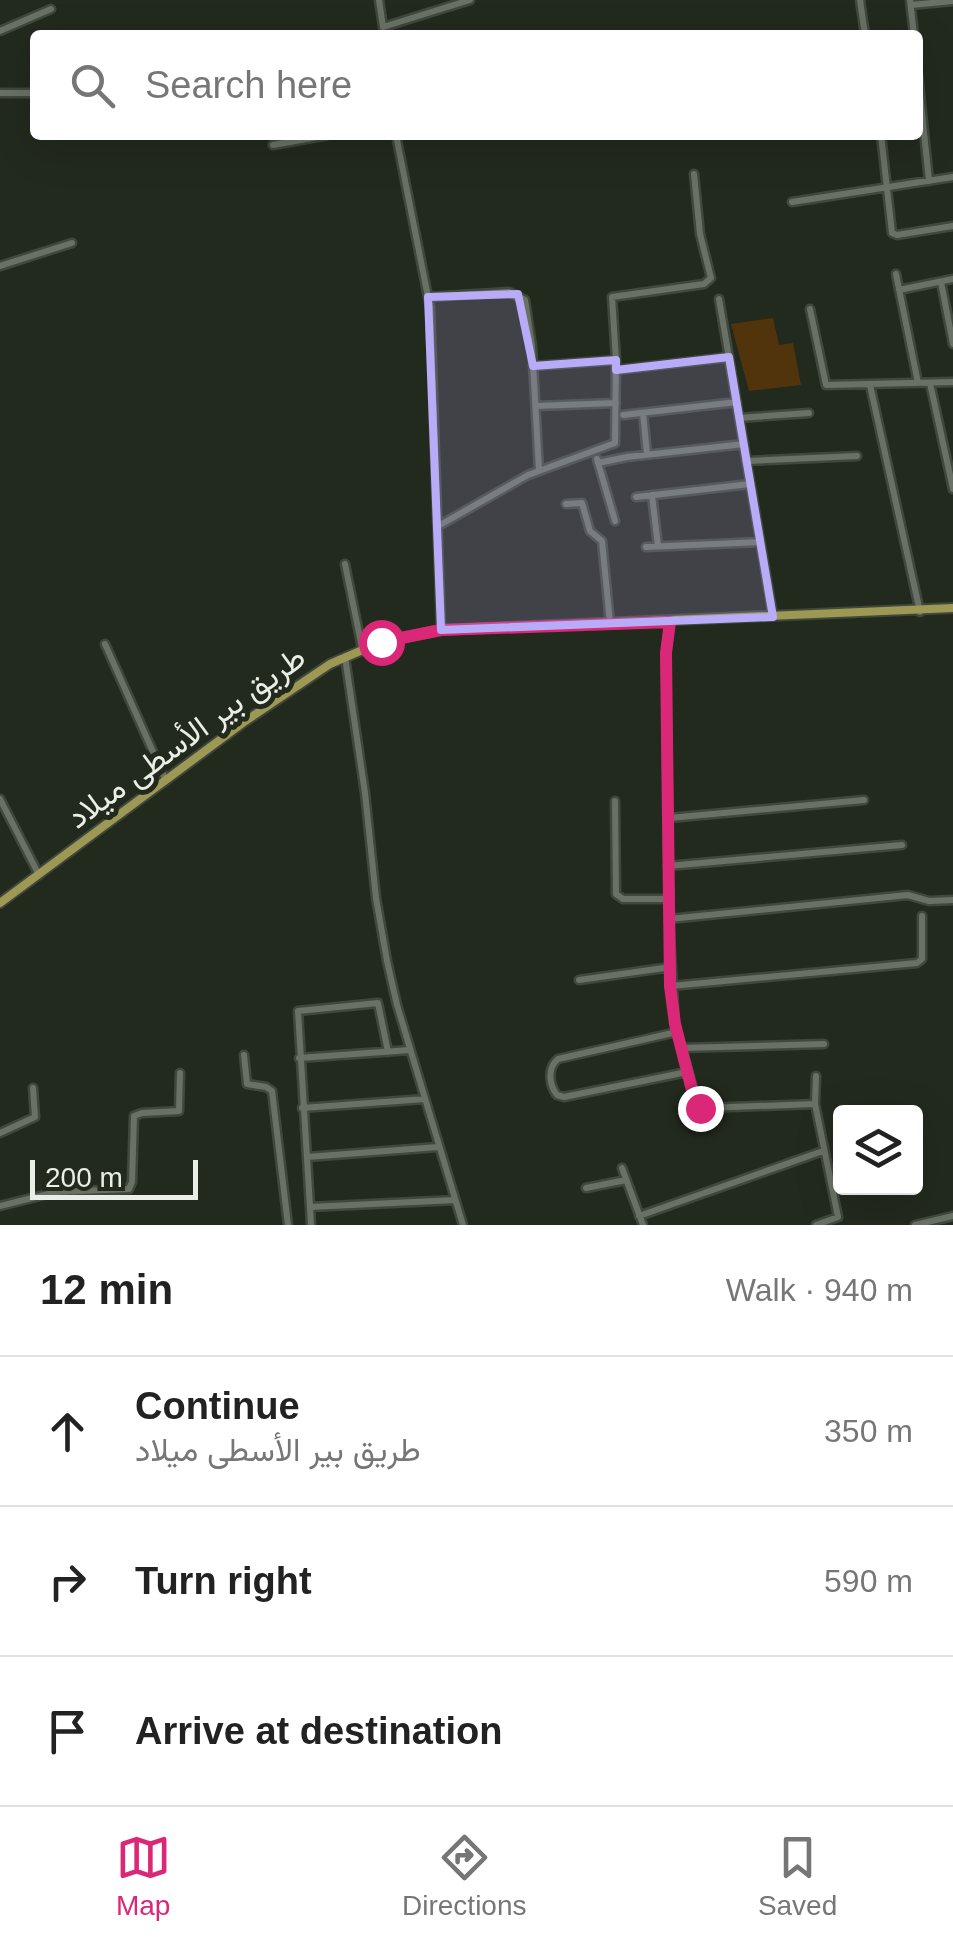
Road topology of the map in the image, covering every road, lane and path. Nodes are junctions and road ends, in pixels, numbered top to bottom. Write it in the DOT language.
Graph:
graph roads {
  1 [pos="379,0"];
  2 [pos="470,0"];
  3 [pos="860,0"];
  4 [pos="953,0"];
  5 [pos="910,3"];
  6 [pos="51,10"];
  7 [pos="864,30"];
  8 [pos="913,30"];
  9 [pos="0,32"];
  10 [pos="0,92"];
  11 [pos="30,94"];
  12 [pos="923,122"];
  13 [pos="291,140"];
  14 [pos="397,140"];
  15 [pos="882,140"];
  16 [pos="273,145"];
  17 [pos="694,174"];
  18 [pos="953,177"];
  19 [pos="929,180"];
  20 [pos="889,187"];
  21 [pos="792,202"];
  22 [pos="953,226"];
  23 [pos="72,243"];
  24 [pos="0,266"];
  25 [pos="896,274"];
  26 [pos="953,279"];
  27 [pos="941,282"];
  28 [pos="899,290"];
  29 [pos="428,298"];
  30 [pos="720,299"];
  31 [pos="810,309"];
  32 [pos="953,344"];
  33 [pos="729,357"];
  34 [pos="616,360"];
  35 [pos="534,366"];
  36 [pos="616,370"];
  37 [pos="953,382"];
  38 [pos="930,383"];
  39 [pos="918,384"];
  40 [pos="870,385"];
  41 [pos="737,402"];
  42 [pos="616,404"];
  43 [pos="536,406"];
  44 [pos="809,412"];
  45 [pos="643,413"];
  46 [pos="623,415"];
  47 [pos="740,418"];
  48 [pos="744,444"];
  49 [pos="647,454"];
  50 [pos="857,456"];
  51 [pos="746,461"];
  52 [pos="539,470"];
  53 [pos="750,484"];
  54 [pos="953,489"];
  55 [pos="652,495"];
  56 [pos="636,496"];
  57 [pos="566,504"];
  58 [pos="616,521"];
  59 [pos="440,524"];
  60 [pos="760,542"];
  61 [pos="658,546"];
  62 [pos="646,547"];
  63 [pos="346,564"];
  64 [pos="953,608"];
  65 [pos="920,612"];
  66 [pos="773,618"];
  67 [pos="670,622"];
  68 [pos="610,624"];
  69 [pos="441,630"];
  70 [pos="105,644"];
  71 [pos="362,648"];
  72 [pos="345,656"];
  73 [pos="166,781"];
  74 [pos="0,799"];
  75 [pos="864,800"];
  76 [pos="615,801"];
  77 [pos="669,818"];
  78 [pos="902,846"];
  79 [pos="668,866"];
  80 [pos="39,875"];
  81 [pos="668,900"];
  82 [pos="953,900"];
  83 [pos="0,902"];
  84 [pos="922,916"];
  85 [pos="669,919"];
  86 [pos="671,968"];
  87 [pos="579,980"];
  88 [pos="670,986"];
  89 [pos="677,1032"];
  90 [pos="824,1044"];
  91 [pos="681,1048"];
  92 [pos="410,1050"];
  93 [pos="388,1052"];
  94 [pos="244,1055"];
  95 [pos="299,1058"];
  96 [pos="687,1072"];
  97 [pos="180,1073"];
  98 [pos="816,1076"];
  99 [pos="33,1088"];
  100 [pos="425,1098"];
  101 [pos="815,1104"];
  102 [pos="302,1108"];
  103 [pos="0,1133"];
  104 [pos="438,1147"];
  105 [pos="823,1151"];
  106 [pos="307,1156"];
  107 [pos="622,1168"];
  108 [pos="626,1180"];
  109 [pos="586,1188"];
  110 [pos="455,1200"];
  111 [pos="0,1206"];
  112 [pos="310,1207"];
  113 [pos="639,1216"];
  114 [pos="953,1216"];
  115 [pos="839,1221"];
  116 [pos="288,1225"];
  117 [pos="311,1225"];
  118 [pos="463,1225"];
  119 [pos="642,1225"];
  120 [pos="816,1225"];
  121 [pos="916,1225"];
  1 -- 2 [label="street"];
  3 -- 7 [label="street"];
  4 -- 5 [label="street"];
  5 -- 8 [label="street"];
  6 -- 9 [label="street"];
  10 -- 11 [label="street"];
  12 -- 19 [label="street"];
  13 -- 16 [label="street"];
  14 -- 29 [label="street"];
  15 -- 20 [label="street"];
  17 -- 34 [label="street"];
  18 -- 19 [label="street"];
  19 -- 20 [label="street"];
  20 -- 21 [label="street"];
  20 -- 22 [label="street"];
  23 -- 24 [label="street"];
  25 -- 28 [label="street"];
  26 -- 27 [label="street"];
  27 -- 28 [label="street"];
  27 -- 32 [label="street"];
  28 -- 39 [label="street"];
  29 -- 35 [label="street"];
  29 -- 59 [label="street"];
  30 -- 33 [label="street"];
  31 -- 40 [label="street"];
  33 -- 36 [label="street"];
  33 -- 41 [label="street"];
  34 -- 35 [label="street"];
  34 -- 36 [label="street"];
  35 -- 43 [label="street"];
  36 -- 42 [label="street"];
  37 -- 38 [label="street"];
  38 -- 39 [label="street"];
  38 -- 54 [label="street"];
  39 -- 40 [label="street"];
  40 -- 65 [label="street"];
  41 -- 45 [label="street"];
  41 -- 47 [label="street"];
  42 -- 43 [label="street"];
  42 -- 52 [label="street"];
  43 -- 52 [label="street"];
  44 -- 47 [label="street"];
  45 -- 46 [label="street"];
  45 -- 49 [label="street"];
  47 -- 48 [label="street"];
  48 -- 49 [label="street"];
  48 -- 51 [label="street"];
  49 -- 58 [label="street"];
  50 -- 51 [label="street"];
  51 -- 53 [label="street"];
  52 -- 59 [label="street"];
  53 -- 55 [label="street"];
  53 -- 60 [label="street"];
  55 -- 56 [label="street"];
  55 -- 61 [label="street"];
  57 -- 68 [label="street"];
  59 -- 69 [label="street"];
  60 -- 61 [label="street"];
  60 -- 66 [label="street"];
  61 -- 62 [label="street"];
  63 -- 71 [label="street"];
  64 -- 65 [label="main road, طريق بير الأسطى ميلاد"];
  65 -- 66 [label="main road, طريق بير الأسطى ميلاد"];
  66 -- 67 [label="main road, طريق بير الأسطى ميلاد"];
  67 -- 68 [label="main road, طريق بير الأسطى ميلاد"];
  67 -- 77 [label="street"];
  68 -- 69 [label="main road, طريق بير الأسطى ميلاد"];
  69 -- 71 [label="main road, طريق بير الأسطى ميلاد"];
  70 -- 73 [label="street"];
  71 -- 72 [label="main road, طريق بير الأسطى ميلاد"];
  72 -- 73 [label="main road, طريق بير الأسطى ميلاد"];
  72 -- 92 [label="street"];
  73 -- 80 [label="main road, طريق بير الأسطى ميلاد"];
  74 -- 80 [label="street"];
  75 -- 77 [label="street"];
  76 -- 81 [label="street"];
  77 -- 79 [label="street"];
  78 -- 79 [label="street"];
  79 -- 81 [label="street"];
  80 -- 83 [label="main road, طريق بير الأسطى ميلاد"];
  81 -- 85 [label="street"];
  82 -- 85 [label="street"];
  84 -- 88 [label="street"];
  85 -- 86 [label="street"];
  86 -- 87 [label="street"];
  86 -- 88 [label="street"];
  88 -- 89 [label="street"];
  89 -- 91 [label="street"];
  89 -- 96 [label="street"];
  90 -- 91 [label="street"];
  91 -- 96 [label="street"];
  92 -- 93 [label="street"];
  92 -- 100 [label="street"];
  93 -- 95 [label="street"];
  93 -- 95 [label="street"];
  94 -- 116 [label="street"];
  95 -- 102 [label="street"];
  96 -- 101 [label="street"];
  97 -- 111 [label="street"];
  98 -- 101 [label="street"];
  99 -- 103 [label="street"];
  100 -- 102 [label="street"];
  100 -- 104 [label="street"];
  101 -- 105 [label="street"];
  102 -- 106 [label="street"];
  104 -- 106 [label="street"];
  104 -- 110 [label="street"];
  105 -- 113 [label="street"];
  105 -- 115 [label="street"];
  106 -- 112 [label="street"];
  107 -- 108 [label="street"];
  108 -- 109 [label="street"];
  108 -- 113 [label="street"];
  110 -- 112 [label="street"];
  110 -- 118 [label="street"];
  112 -- 117 [label="street"];
  113 -- 119 [label="street"];
  114 -- 121 [label="street"];
  115 -- 120 [label="street"];
}
